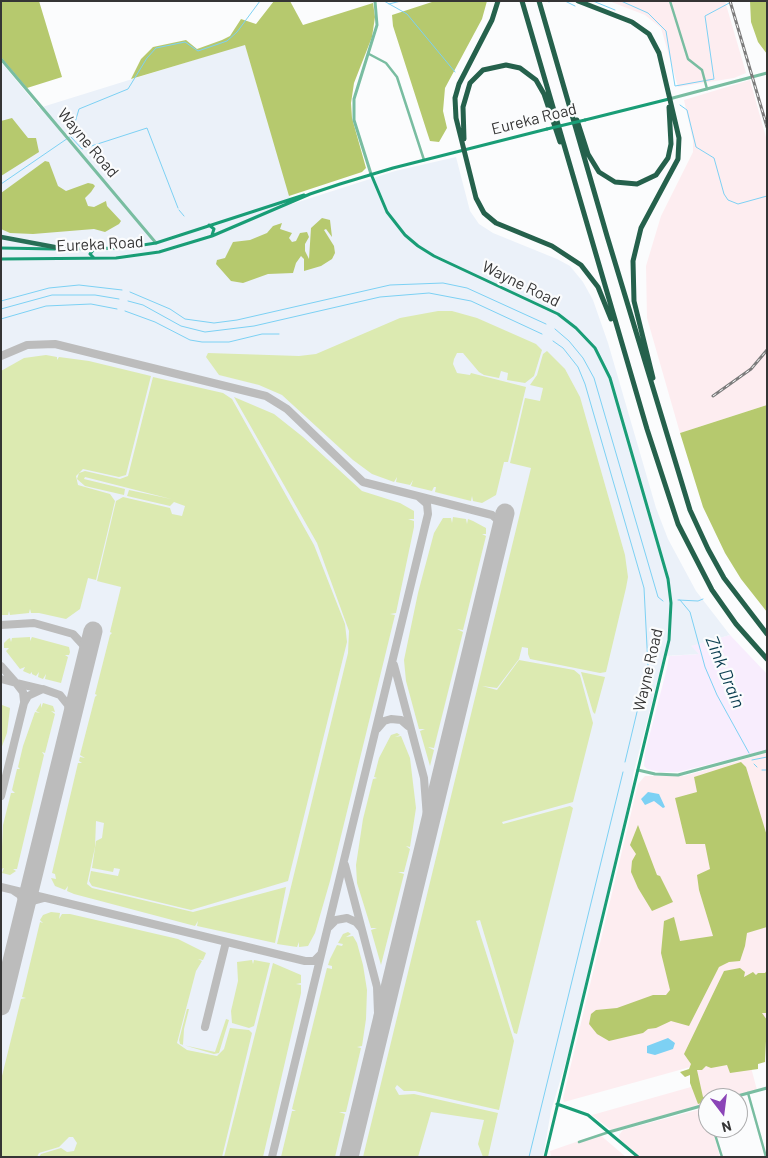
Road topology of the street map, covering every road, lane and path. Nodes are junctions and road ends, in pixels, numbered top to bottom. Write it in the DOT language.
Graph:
graph roads {
  1 [pos="375,1"];
  2 [pos="498,1"];
  3 [pos="522,1"];
  4 [pos="539,1"];
  5 [pos="578,1"];
  6 [pos="670,1"];
  7 [pos="369,54"];
  8 [pos="1,59"];
  9 [pos="559,70"];
  10 [pos="767,73"];
  11 [pos="707,89"];
  12 [pos="669,99"];
  13 [pos="465,150"];
  14 [pos="424,160"];
  15 [pos="371,174"];
  16 [pos="573,179"];
  17 [pos="310,194"];
  18 [pos="209,225"];
  19 [pos="1,236"];
  20 [pos="212,236"];
  21 [pos="156,243"];
  22 [pos="1,248"];
  23 [pos="95,248"];
  24 [pos="65,249"];
  25 [pos="1,259"];
  26 [pos="96,259"];
  27 [pos="663,423"];
  28 [pos="648,429"];
  29 [pos="767,634"];
  30 [pos="767,658"];
  31 [pos="767,751"];
  32 [pos="638,770"];
  33 [pos="767,1088"];
  34 [pos="748,1093"];
  35 [pos="557,1104"];
  36 [pos="698,1107"];
  37 [pos="609,1132"];
  38 [pos="716,1138"];
  39 [pos="579,1142"];
  40 [pos="545,1157"];
  41 [pos="638,1157"];
  42 [pos="722,1157"];
  43 [pos="766,1157"];
  1 -- 7 [label="street"];
  2 -- 13 [label="highway"];
  3 -- 16 [label="highway"];
  4 -- 9 [label="highway"];
  5 -- 12 [label="highway"];
  6 -- 11 [label="street"];
  7 -- 14 [label="street"];
  7 -- 15 [label="street"];
  8 -- 21 [label="street, Wayne Road"];
  9 -- 12 [label="highway"];
  9 -- 27 [label="highway"];
  10 -- 11 [label="street, Eureka Road"];
  11 -- 12 [label="street, Eureka Road"];
  12 -- 13 [label="main road, Eureka Road, bridge"];
  12 -- 27 [label="highway"];
  13 -- 14 [label="main road, Eureka Road"];
  13 -- 16 [label="highway"];
  13 -- 28 [label="highway"];
  14 -- 15 [label="main road, Eureka Road"];
  15 -- 17 [label="main road, Eureka Road"];
  15 -- 32 [label="main road, Wayne Road"];
  16 -- 28 [label="highway"];
  17 -- 18 [label="main road, Eureka Road"];
  17 -- 20 [label="main road, Eureka Road"];
  18 -- 20 [label="main road"];
  18 -- 21 [label="main road, Eureka Road"];
  19 -- 24 [label="highway"];
  20 -- 26 [label="main road, Eureka Road"];
  21 -- 23 [label="main road, Eureka Road"];
  22 -- 24 [label="main road, Eureka Road"];
  23 -- 24 [label="main road, Eureka Road"];
  23 -- 26 [label="main road"];
  25 -- 26 [label="main road, Eureka Road"];
  27 -- 29 [label="highway"];
  28 -- 30 [label="highway"];
  31 -- 32 [label="street"];
  32 -- 35 [label="main road, Wayne Road"];
  33 -- 34 [label="street"];
  34 -- 43 [label="street"];
  35 -- 37 [label="main road"];
  35 -- 40 [label="main road, Wayne Road"];
  36 -- 37 [label="street"];
  37 -- 39 [label="street"];
  37 -- 41 [label="main road"];
  38 -- 42 [label="street"];
}
